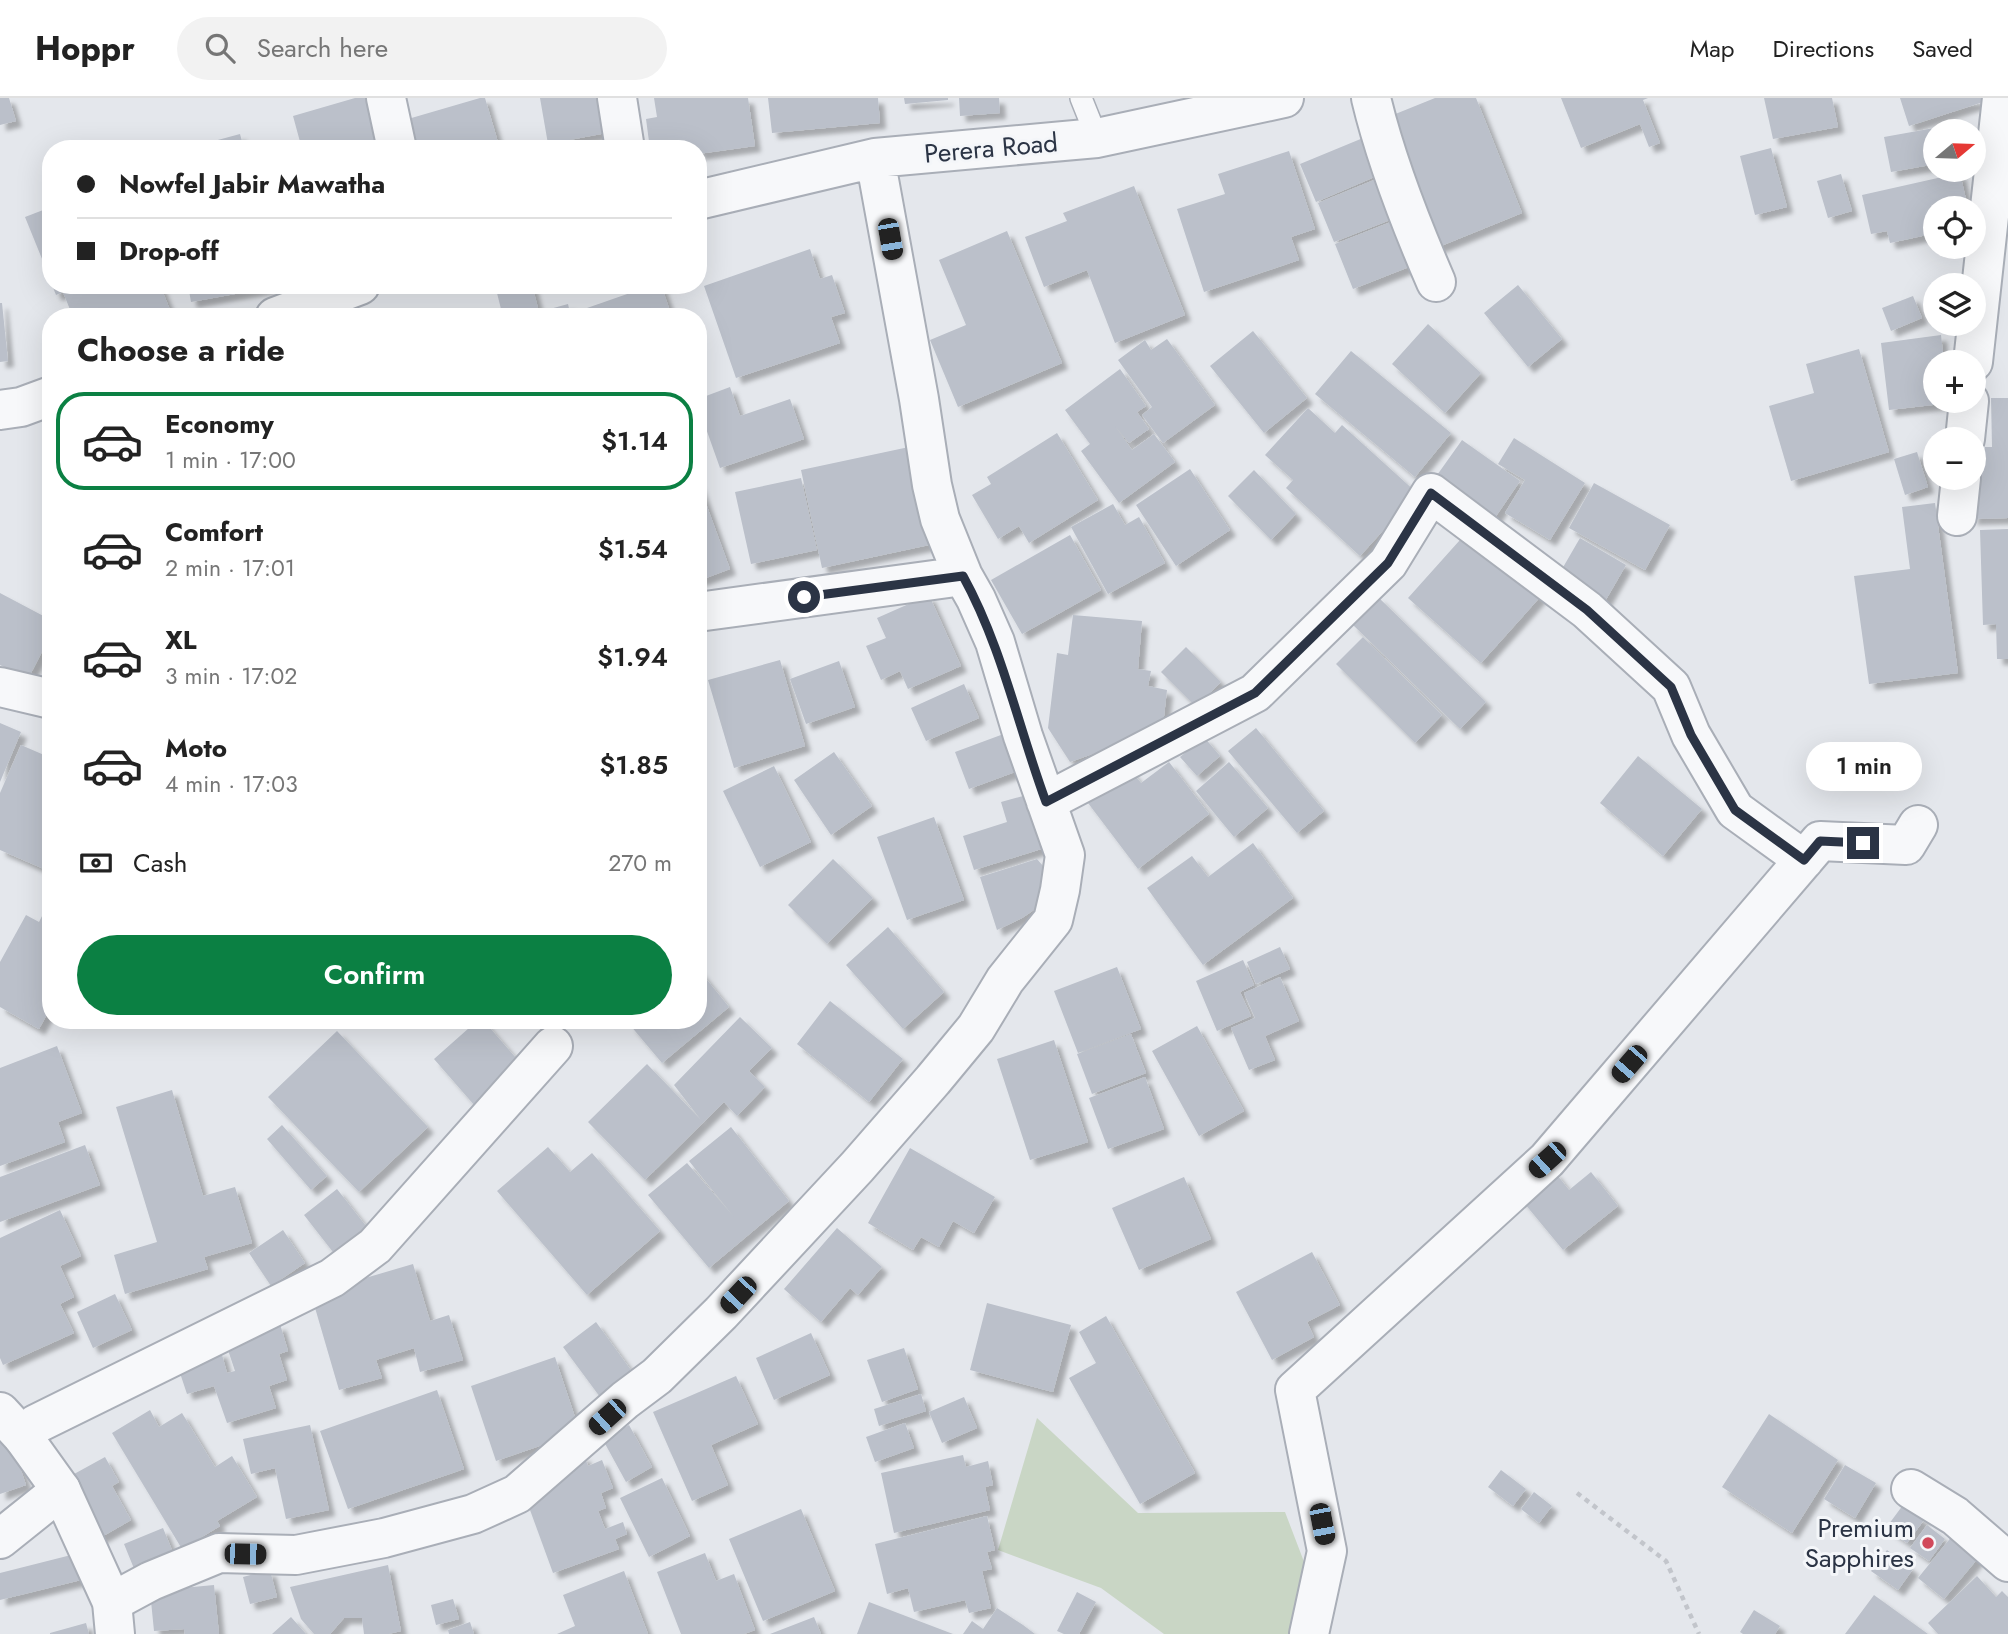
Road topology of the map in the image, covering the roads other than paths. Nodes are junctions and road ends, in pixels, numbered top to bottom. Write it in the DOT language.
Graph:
graph roads {
  1 [pos="386,98"];
  2 [pos="617,98"];
  3 [pos="1081,98"];
  4 [pos="1371,98"];
  5 [pos="2001,98"];
  6 [pos="1266,100"];
  7 [pos="1097,138"];
  8 [pos="395,140"];
  9 [pos="624,140"];
  10 [pos="875,158"];
  11 [pos="707,198"];
  12 [pos="1436,282"];
  13 [pos="336,294"];
  14 [pos="299,308"];
  15 [pos="1974,350"];
  16 [pos="42,399"];
  17 [pos="0,410"];
  18 [pos="1960,490"];
  19 [pos="1957,516"];
  20 [pos="963,576"];
  21 [pos="707,611"];
  22 [pos="0,687"];
  23 [pos="42,697"];
  24 [pos="1046,802"];
  25 [pos="1918,825"];
  26 [pos="1804,860"];
  27 [pos="553,1046"];
  28 [pos="11,1425"];
  29 [pos="1911,1489"];
  30 [pos="61,1490"];
  31 [pos="0,1539"];
  32 [pos="2008,1562"];
  33 [pos="114,1618"];
  34 [pos="1309,1634"];
  1 -- 8 [label="street"];
  2 -- 9 [label="street"];
  3 -- 7 [label="lane"];
  4 -- 12 [label="street"];
  5 -- 15 [label="street"];
  6 -- 7 [label="street, Perera Road"];
  7 -- 10 [label="street, Perera Road"];
  10 -- 11 [label="street, Perera Road"];
  10 -- 20 [label="street"];
  13 -- 14 [label="street"];
  16 -- 17 [label="street"];
  18 -- 19 [label="street"];
  20 -- 21 [label="street"];
  20 -- 24 [label="street"];
  22 -- 23 [label="street"];
  24 -- 26 [label="street"];
  24 -- 33 [label="street"];
  25 -- 26 [label="street"];
  26 -- 34 [label="street"];
  27 -- 28 [label="street"];
  28 -- 30 [label="street"];
  29 -- 32 [label="street"];
  30 -- 31 [label="street"];
  30 -- 33 [label="street"];
}
